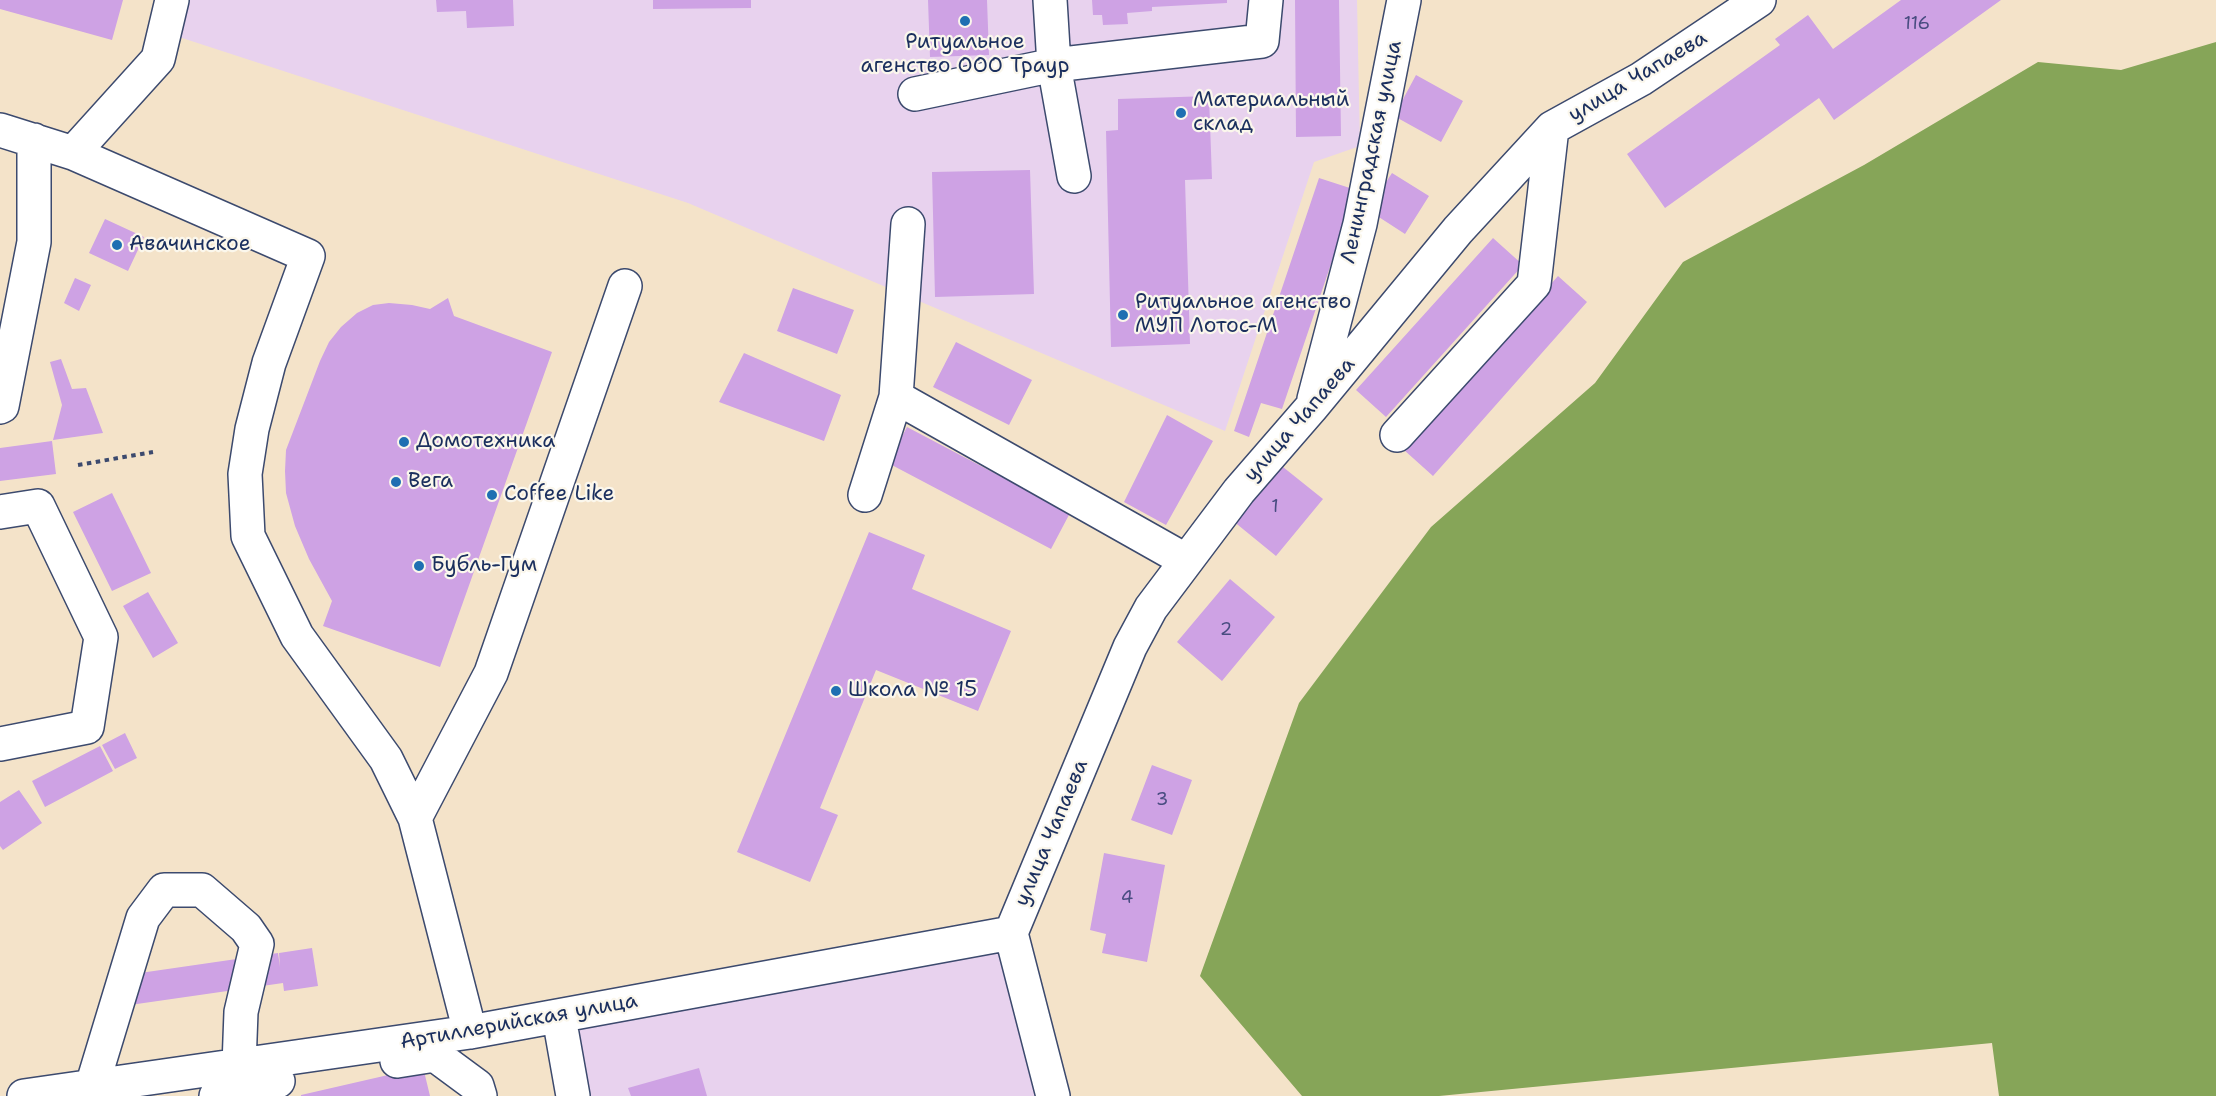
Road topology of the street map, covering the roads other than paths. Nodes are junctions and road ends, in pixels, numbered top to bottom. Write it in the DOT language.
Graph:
graph roads {
  1 [pos="172,0"];
  2 [pos="1050,0"];
  3 [pos="1266,0"];
  4 [pos="1404,0"];
  5 [pos="1759,0"];
  6 [pos="1054,65"];
  7 [pos="915,94"];
  8 [pos="1552,128"];
  9 [pos="0,130"];
  10 [pos="34,140"];
  11 [pos="73,153"];
  12 [pos="1074,176"];
  13 [pos="908,224"];
  14 [pos="625,286"];
  15 [pos="896,397"];
  16 [pos="0,407"];
  17 [pos="1311,408"];
  18 [pos="1397,435"];
  19 [pos="865,495"];
  20 [pos="0,512"];
  21 [pos="1185,560"];
  22 [pos="0,744"];
  23 [pos="415,818"];
  24 [pos="1011,933"];
  25 [pos="559,1017"];
  26 [pos="470,1032"];
  27 [pos="239,1065"];
  28 [pos="79,1091"];
  29 [pos="24,1096"];
  30 [pos="216,1096"];
  31 [pos="480,1096"];
  32 [pos="573,1096"];
  33 [pos="1053,1096"];
  1 -- 11 [label="street"];
  2 -- 6 [label="street"];
  3 -- 6 [label="street"];
  4 -- 17 [label="street, Ленинградская улица"];
  5 -- 8 [label="street, улица Чапаева"];
  6 -- 7 [label="street"];
  6 -- 12 [label="street"];
  8 -- 17 [label="street, улица Чапаева"];
  8 -- 18 [label="street"];
  9 -- 10 [label="street"];
  10 -- 11 [label="street"];
  10 -- 16 [label="street"];
  11 -- 23 [label="street"];
  13 -- 15 [label="street"];
  14 -- 23 [label="street"];
  15 -- 19 [label="street"];
  15 -- 21 [label="street"];
  17 -- 21 [label="street, улица Чапаева"];
  20 -- 22 [label="street"];
  21 -- 24 [label="street, улица Чапаева"];
  23 -- 26 [label="street"];
  24 -- 25 [label="street, Артиллерийская улица"];
  24 -- 33 [label="street"];
  25 -- 26 [label="street, Артиллерийская улица"];
  25 -- 32 [label="street"];
  26 -- 27 [label="street, Артиллерийская улица"];
  27 -- 28 [label="street, Артиллерийская улица"];
  27 -- 28 [label="street"];
  28 -- 29 [label="street, Артиллерийская улица"];
  30 -- 31 [label="street"];
}
